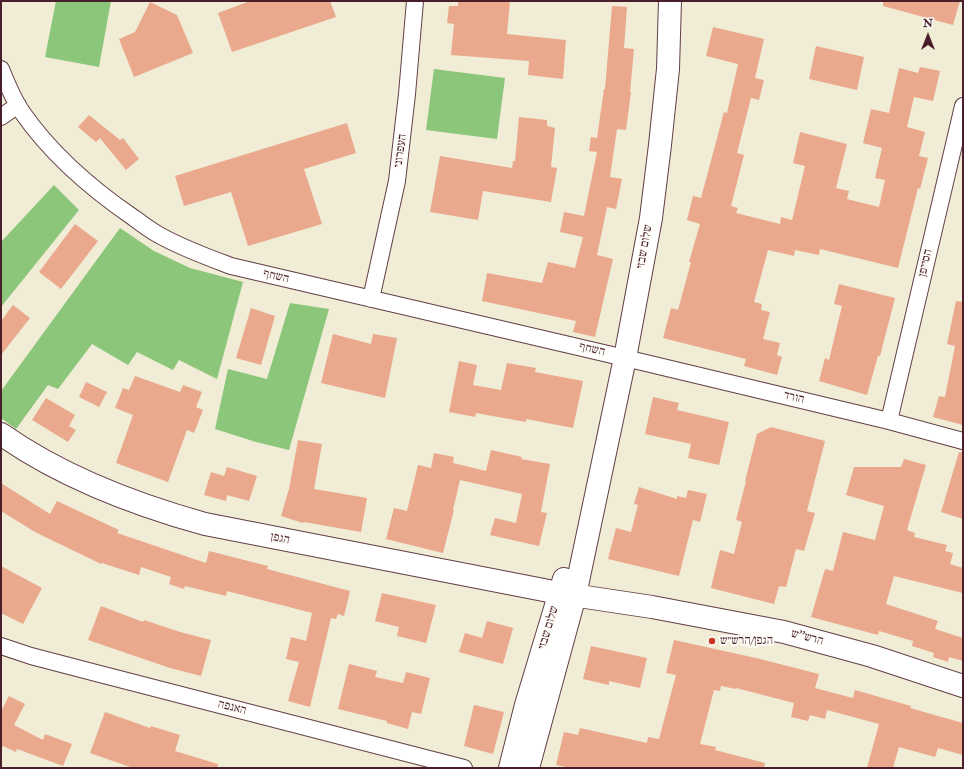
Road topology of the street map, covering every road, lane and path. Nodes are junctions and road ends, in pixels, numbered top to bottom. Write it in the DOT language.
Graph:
graph roads {
  1 [pos="415,1"];
  2 [pos="670,1"];
  3 [pos="1,69"];
  4 [pos="18,105"];
  5 [pos="963,106"];
  6 [pos="1,117"];
  7 [pos="371,299"];
  8 [pos="625,358"];
  9 [pos="889,421"];
  10 [pos="1,434"];
  11 [pos="963,441"];
  12 [pos="567,594"];
  13 [pos="1,646"];
  14 [pos="963,686"];
  15 [pos="464,768"];
  16 [pos="510,768"];
  17 [pos="528,768"];
  1 -- 7 [label="street, העפרוני"];
  2 -- 8 [label="street, שלום שבזי"];
  3 -- 4 [label="street, השחף"];
  4 -- 6 [label="street"];
  4 -- 7 [label="street, השחף"];
  5 -- 9 [label="street, הסייפן"];
  7 -- 8 [label="street, השחף"];
  8 -- 9 [label="street, הורד"];
  8 -- 12 [label="street, שלום שבזי"];
  9 -- 11 [label="street, הורד"];
  10 -- 12 [label="street, הגפן"];
  12 -- 14 [label="street, הרש''ש"];
  12 -- 16 [label="street, שלום שבזי"];
  12 -- 17 [label="street, שלום שבזי"];
  13 -- 15 [label="street, האנפה"];
}
